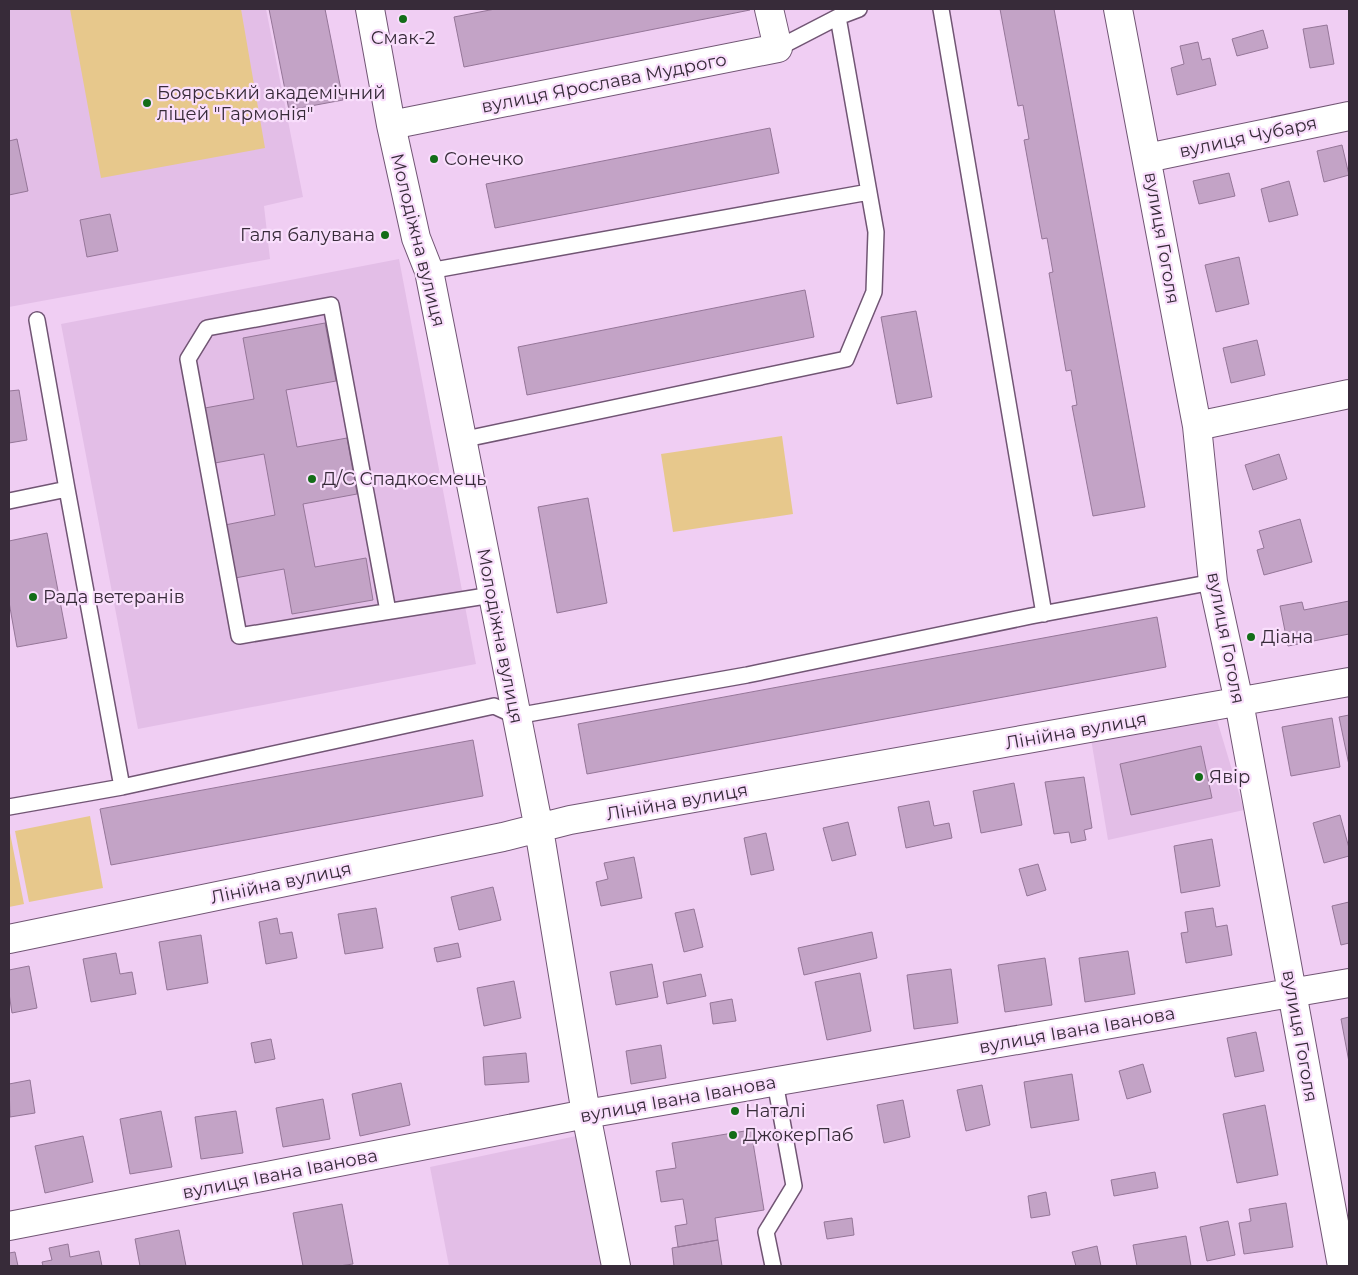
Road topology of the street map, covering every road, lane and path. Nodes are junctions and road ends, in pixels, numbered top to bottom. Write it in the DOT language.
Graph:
graph roads {
  1 [pos="370,9"];
  2 [pos="768,9"];
  3 [pos="859,9"];
  4 [pos="941,9"];
  5 [pos="1118,9"];
  6 [pos="838,17"];
  7 [pos="778,48"];
  8 [pos="1349,116"];
  9 [pos="391,125"];
  10 [pos="1147,158"];
  11 [pos="869,192"];
  12 [pos="429,271"];
  13 [pos="37,320"];
  14 [pos="1349,394"];
  15 [pos="1197,426"];
  16 [pos="461,440"];
  17 [pos="67,489"];
  18 [pos="9,500"];
  19 [pos="1213,582"];
  20 [pos="492,594"];
  21 [pos="388,612"];
  22 [pos="1044,614"];
  23 [pos="1349,682"];
  24 [pos="1239,702"];
  25 [pos="516,716"];
  26 [pos="122,787"];
  27 [pos="9,807"];
  28 [pos="539,829"];
  29 [pos="9,939"];
  30 [pos="1349,983"];
  31 [pos="1292,994"];
  32 [pos="775,1082"];
  33 [pos="586,1114"];
  34 [pos="9,1226"];
  35 [pos="616,1266"];
  36 [pos="772,1266"];
  37 [pos="1342,1266"];
  1 -- 9 [label="street, Молодіжна вулиця"];
  2 -- 7 [label="street"];
  3 -- 6 [label="lane"];
  4 -- 22 [label="lane"];
  5 -- 10 [label="street, вулиця Гоголя"];
  6 -- 7 [label="lane"];
  6 -- 11 [label="lane"];
  7 -- 9 [label="street, вулиця Ярослава Мудрого"];
  8 -- 10 [label="street, вулиця Чубаря"];
  9 -- 12 [label="street, Молодіжна вулиця"];
  10 -- 15 [label="street, вулиця Гоголя"];
  11 -- 12 [label="lane"];
  11 -- 16 [label="lane"];
  12 -- 16 [label="street, Молодіжна вулиця"];
  13 -- 17 [label="lane"];
  14 -- 15 [label="street"];
  15 -- 19 [label="street, вулиця Гоголя"];
  16 -- 20 [label="street, Молодіжна вулиця"];
  17 -- 18 [label="lane"];
  17 -- 26 [label="lane"];
  19 -- 22 [label="lane"];
  19 -- 24 [label="street, вулиця Гоголя"];
  20 -- 21 [label="lane"];
  20 -- 25 [label="street, Молодіжна вулиця"];
  21 -- 21 [label="lane"];
  22 -- 25 [label="lane"];
  23 -- 24 [label="street, Лінійна вулиця"];
  24 -- 28 [label="street, Лінійна вулиця"];
  24 -- 31 [label="street, вулиця Гоголя"];
  25 -- 26 [label="lane"];
  25 -- 28 [label="street, Молодіжна вулиця"];
  26 -- 27 [label="lane"];
  28 -- 29 [label="street, Лінійна вулиця"];
  28 -- 33 [label="street, Молодіжна вулиця"];
  30 -- 31 [label="street, вулиця Івана Іванова"];
  31 -- 32 [label="street, вулиця Івана Іванова"];
  31 -- 37 [label="street, вулиця Гоголя"];
  32 -- 33 [label="street, вулиця Івана Іванова"];
  32 -- 36 [label="lane"];
  33 -- 34 [label="street, вулиця Івана Іванова"];
  33 -- 35 [label="street, Молодіжна вулиця"];
}
